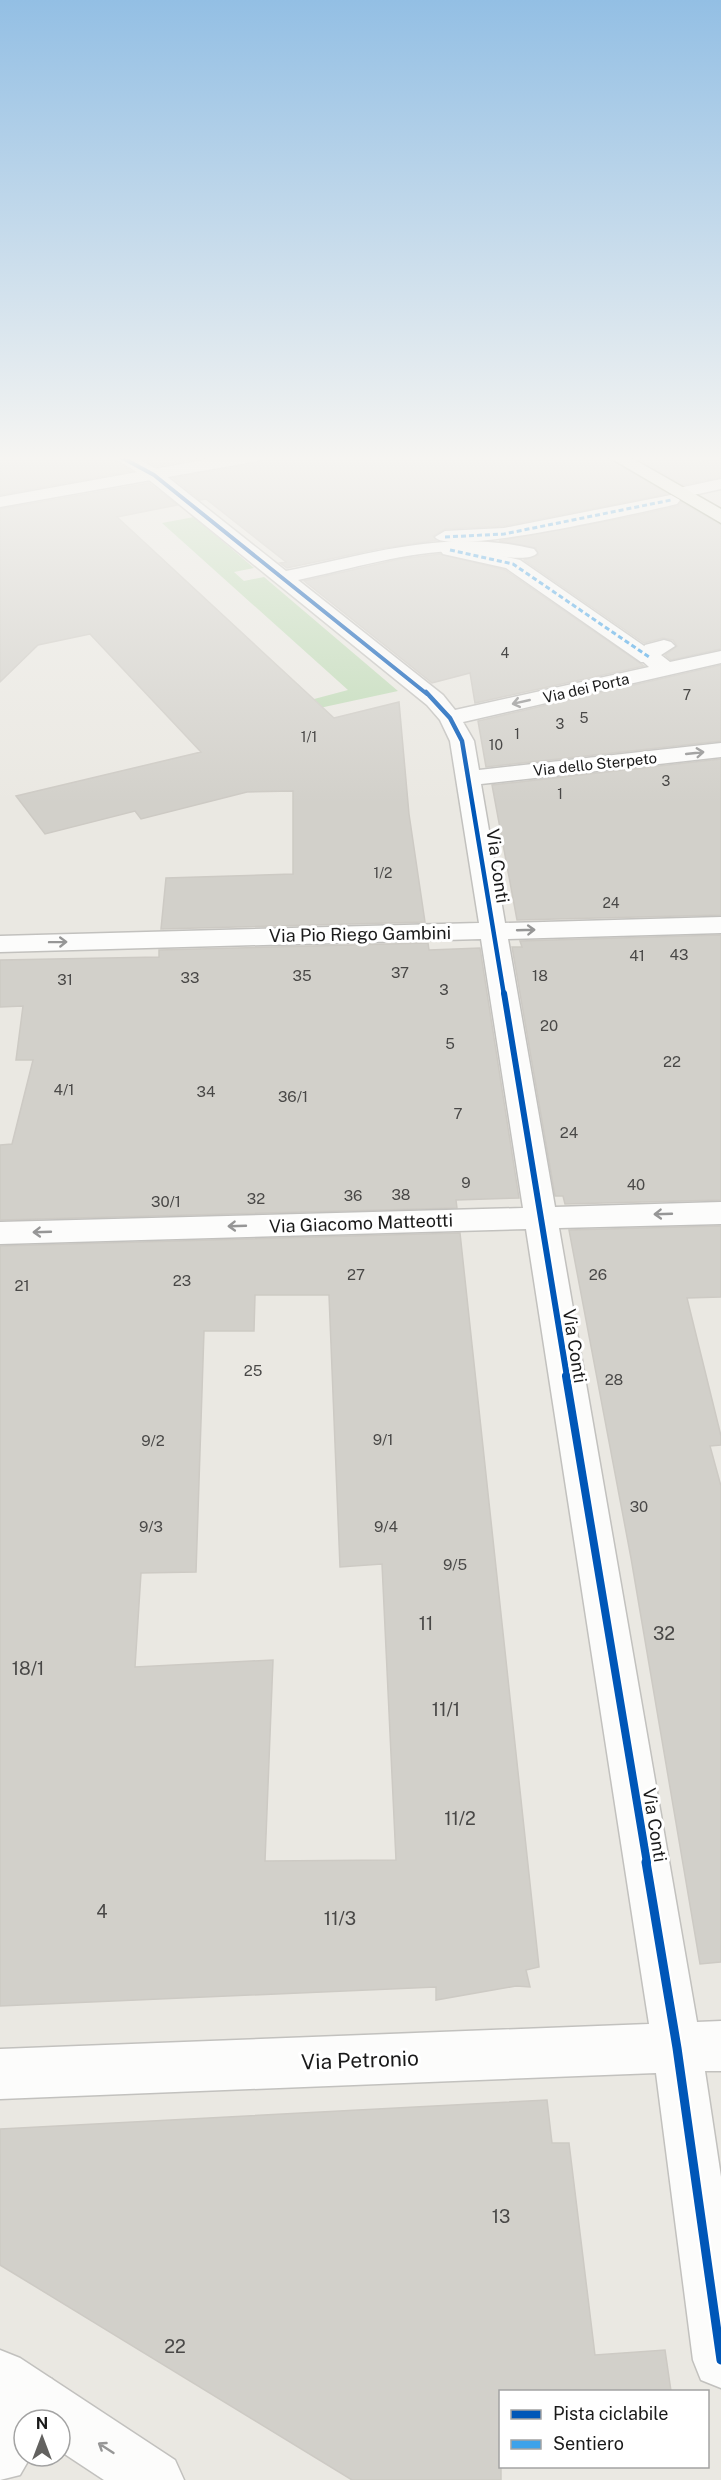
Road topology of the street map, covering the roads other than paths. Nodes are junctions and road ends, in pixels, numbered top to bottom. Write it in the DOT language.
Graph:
graph roads {
  1 [pos="277,572"];
  2 [pos="309,572"];
  3 [pos="525,572"];
  4 [pos="284,577"];
  5 [pos="721,657"];
  6 [pos="660,658"];
  7 [pos="450,718"];
  8 [pos="721,750"];
  9 [pos="470,778"];
  10 [pos="721,925"];
  11 [pos="492,931"];
  12 [pos="0,944"];
  13 [pos="721,1213"];
  14 [pos="539,1218"];
  15 [pos="0,1233"];
  16 [pos="699,2047"];
  17 [pos="0,2074"];
  18 [pos="721,2360"];
  19 [pos="16,2388"];
  20 [pos="0,2455"];
  21 [pos="155,2480"];
  1 -- 4 [label="street, Via Conti"];
  2 -- 4 [label="street"];
  3 -- 6 [label="street"];
  4 -- 7 [label="street, Via Conti"];
  5 -- 6 [label="street, Via dei Porta"];
  6 -- 7 [label="street, Via dei Porta, one-way"];
  7 -- 9 [label="street, Via Conti"];
  9 -- 8 [label="street, Via dello Sterpeto, one-way"];
  9 -- 11 [label="street, Via Conti"];
  11 -- 10 [label="street, Via Pio Riego Gambini, one-way"];
  12 -- 11 [label="street, Via Pio Riego Gambini, one-way"];
  11 -- 14 [label="street, Via Conti"];
  13 -- 14 [label="street, Via Giacomo Matteotti, one-way"];
  14 -- 15 [label="street, Via Giacomo Matteotti, one-way"];
  14 -- 16 [label="street, Via Conti"];
  16 -- 17 [label="street, Via Petronio"];
  16 -- 18 [label="street, Via Conti"];
  19 -- 20 [label="street"];
  21 -- 19 [label="street, one-way"];
}
